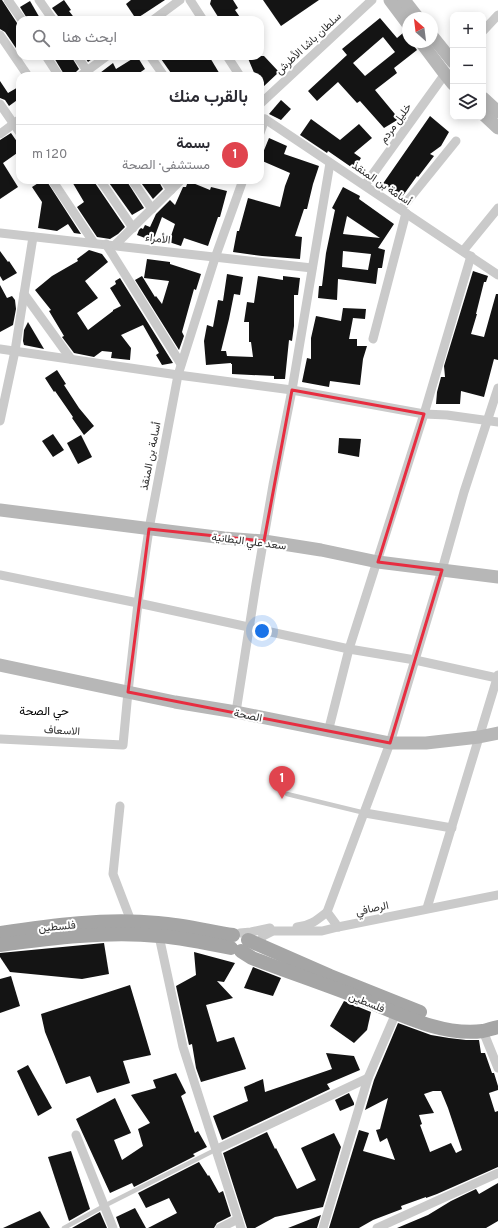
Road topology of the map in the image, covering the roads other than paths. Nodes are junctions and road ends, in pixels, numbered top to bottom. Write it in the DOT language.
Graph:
graph roads {
  1 [pos="8,0"];
  2 [pos="39,0"];
  3 [pos="180,0"];
  4 [pos="190,0"];
  5 [pos="372,0"];
  6 [pos="390,0"];
  7 [pos="404,0"];
  8 [pos="413,12"];
  9 [pos="498,15"];
  10 [pos="19,16"];
  11 [pos="50,16"];
  12 [pos="159,16"];
  13 [pos="200,16"];
  14 [pos="402,16"];
  15 [pos="486,28"];
  16 [pos="0,35"];
  17 [pos="438,43"];
  18 [pos="426,48"];
  19 [pos="16,58"];
  20 [pos="450,58"];
  21 [pos="17,60"];
  22 [pos="49,60"];
  23 [pos="79,60"];
  24 [pos="102,60"];
  25 [pos="153,60"];
  26 [pos="230,60"];
  27 [pos="25,72"];
  28 [pos="56,72"];
  29 [pos="85,72"];
  30 [pos="88,72"];
  31 [pos="161,72"];
  32 [pos="237,72"];
  33 [pos="449,79"];
  34 [pos="264,100"];
  35 [pos="486,101"];
  36 [pos="0,104"];
  37 [pos="498,112"];
  38 [pos="486,117"];
  39 [pos="265,120"];
  40 [pos="16,121"];
  41 [pos="16,123"];
  42 [pos="498,128"];
  43 [pos="0,134"];
  44 [pos="456,141"];
  45 [pos="330,163"];
  46 [pos="55,184"];
  47 [pos="103,184"];
  48 [pos="135,184"];
  49 [pos="167,184"];
  50 [pos="177,184"];
  51 [pos="242,184"];
  52 [pos="365,185"];
  53 [pos="171,190"];
  54 [pos="498,208"];
  55 [pos="152,209"];
  56 [pos="403,211"];
  57 [pos="133,228"];
  58 [pos="0,233"];
  59 [pos="33,237"];
  60 [pos="94,243"];
  61 [pos="110,245"];
  62 [pos="462,251"];
  63 [pos="471,256"];
  64 [pos="215,258"];
  65 [pos="312,268"];
  66 [pos="498,275"];
  67 [pos="24,294"];
  68 [pos="373,339"];
  69 [pos="0,349"];
  70 [pos="15,351"];
  71 [pos="71,360"];
  72 [pos="181,364"];
  73 [pos="178,375"];
  74 [pos="498,388"];
  75 [pos="292,390"];
  76 [pos="424,414"];
  77 [pos="487,420"];
  78 [pos="0,421"];
  79 [pos="498,422"];
  80 [pos="0,510"];
  81 [pos="149,529"];
  82 [pos="264,541"];
  83 [pos="378,562"];
  84 [pos="442,570"];
  85 [pos="0,575"];
  86 [pos="498,577"];
  87 [pos="138,603"];
  88 [pos="248,628"];
  89 [pos="349,649"];
  90 [pos="414,660"];
  91 [pos="0,665"];
  92 [pos="498,676"];
  93 [pos="128,692"];
  94 [pos="236,712"];
  95 [pos="328,732"];
  96 [pos="498,733"];
  97 [pos="479,737"];
  98 [pos="0,739"];
  99 [pos="390,743"];
  100 [pos="123,745"];
  101 [pos="287,794"];
  102 [pos="120,806"];
  103 [pos="365,813"];
  104 [pos="452,828"];
  105 [pos="498,895"];
  106 [pos="427,908"];
  107 [pos="327,912"];
  108 [pos="131,921"];
  109 [pos="338,927"];
  110 [pos="0,934"];
  111 [pos="159,936"];
  112 [pos="242,942"];
  113 [pos="0,945"];
  114 [pos="396,1013"];
  115 [pos="498,1019"];
  116 [pos="498,1027"];
  117 [pos="483,1031"];
  118 [pos="498,1068"];
  119 [pos="368,1078"];
  120 [pos="76,1135"];
  121 [pos="217,1149"];
  122 [pos="498,1174"];
  123 [pos="104,1206"];
  124 [pos="238,1219"];
  125 [pos="64,1228"];
  126 [pos="113,1228"];
  127 [pos="220,1228"];
  128 [pos="241,1228"];
  129 [pos="323,1228"];
  130 [pos="377,1228"];
  1 -- 10 [label="street"];
  2 -- 11 [label="street"];
  3 -- 12 [label="street"];
  4 -- 13 [label="street"];
  5 -- 34 [label="street, سلطان باشا الأطرش"];
  6 -- 14 [label="main road"];
  7 -- 8 [label="main road"];
  9 -- 15 [label="street"];
  16 -- 19 [label="street"];
  17 -- 20 [label="main road"];
  18 -- 33 [label="main road"];
  21 -- 27 [label="street"];
  22 -- 28 [label="street"];
  23 -- 29 [label="street"];
  24 -- 30 [label="street"];
  25 -- 31 [label="street"];
  26 -- 32 [label="street"];
  33 -- 52 [label="street, خليل مردم"];
  35 -- 37 [label="main road"];
  36 -- 40 [label="street"];
  38 -- 42 [label="main road"];
  39 -- 45 [label="street, أسامة بن المنقذ"];
  41 -- 43 [label="street"];
  44 -- 56 [label="street"];
  45 -- 52 [label="street, أسامة بن المنقذ"];
  45 -- 65 [label="street"];
  46 -- 60 [label="street"];
  47 -- 57 [label="street"];
  48 -- 55 [label="street"];
  49 -- 53 [label="street"];
  50 -- 53 [label="street"];
  51 -- 64 [label="street, أسامة بن المنقذ"];
  52 -- 56 [label="street, أسامة بن المنقذ"];
  53 -- 55 [label="street"];
  54 -- 62 [label="street"];
  55 -- 57 [label="street"];
  56 -- 62 [label="street, أسامة بن المنقذ"];
  56 -- 68 [label="street"];
  57 -- 61 [label="street"];
  58 -- 59 [label="street, الأمراء"];
  59 -- 60 [label="street, الأمراء"];
  59 -- 67 [label="street"];
  60 -- 61 [label="street, الأمراء"];
  61 -- 64 [label="street, الأمراء"];
  61 -- 72 [label="street"];
  62 -- 63 [label="street, أسامة بن المنقذ"];
  63 -- 66 [label="street, أسامة بن المنقذ"];
  63 -- 76 [label="street"];
  64 -- 65 [label="street, الأمراء"];
  64 -- 72 [label="street, أسامة بن المنقذ"];
  65 -- 75 [label="street"];
  67 -- 70 [label="street"];
  67 -- 71 [label="street"];
  69 -- 70 [label="street"];
  70 -- 71 [label="street"];
  70 -- 78 [label="street"];
  71 -- 73 [label="street"];
  72 -- 73 [label="street, أسامة بن المنقذ"];
  73 -- 75 [label="street"];
  73 -- 81 [label="street, أسامة بن المنقذ"];
  74 -- 77 [label="street"];
  75 -- 76 [label="street"];
  75 -- 82 [label="street"];
  76 -- 77 [label="street"];
  76 -- 83 [label="street"];
  77 -- 79 [label="street"];
  77 -- 84 [label="street"];
  80 -- 81 [label="main road, سعد علي البطانية"];
  81 -- 82 [label="main road, سعد علي البطانية"];
  81 -- 87 [label="street, أسامة بن المنقذ"];
  82 -- 83 [label="main road, سعد علي البطانية"];
  82 -- 88 [label="street"];
  83 -- 84 [label="main road, سعد علي البطانية"];
  83 -- 89 [label="street"];
  84 -- 86 [label="main road, سعد علي البطانية"];
  84 -- 90 [label="street"];
  85 -- 87 [label="street"];
  87 -- 88 [label="street"];
  87 -- 93 [label="street, أسامة بن المنقذ"];
  88 -- 89 [label="street"];
  88 -- 94 [label="street"];
  89 -- 90 [label="street"];
  89 -- 95 [label="street"];
  90 -- 92 [label="street"];
  90 -- 99 [label="street"];
  91 -- 93 [label="main road, الصحة"];
  92 -- 97 [label="street"];
  93 -- 94 [label="main road, الصحة"];
  93 -- 100 [label="street, أسامة بن المنقذ"];
  94 -- 95 [label="main road, الصحة"];
  95 -- 99 [label="main road, الصحة"];
  96 -- 97 [label="main road, الصحة"];
  97 -- 99 [label="main road, الصحة"];
  97 -- 104 [label="street"];
  98 -- 100 [label="street, الاسعاف"];
  99 -- 103 [label="street"];
  101 -- 103 [label="lane"];
  102 -- 108 [label="street"];
  103 -- 104 [label="street"];
  103 -- 107 [label="street"];
  104 -- 106 [label="street"];
  105 -- 106 [label="street, الرصافي"];
  106 -- 109 [label="street, الرصافي"];
  107 -- 109 [label="street"];
  107 -- 112 [label="street"];
  108 -- 110 [label="main road, فلسطين"];
  108 -- 112 [label="main road, فلسطين"];
  109 -- 112 [label="street, الرصافي"];
  111 -- 112 [label="main road, فلسطين"];
  111 -- 113 [label="main road, فلسطين"];
  111 -- 121 [label="street"];
  112 -- 114 [label="main road, فلسطين"];
  112 -- 115 [label="main road, فلسطين"];
  114 -- 117 [label="main road, فلسطين"];
  114 -- 119 [label="street"];
  116 -- 117 [label="main road, فلسطين"];
  117 -- 118 [label="street"];
  119 -- 121 [label="street"];
  119 -- 129 [label="street"];
  120 -- 123 [label="street"];
  121 -- 123 [label="lane"];
  121 -- 124 [label="street"];
  122 -- 130 [label="street"];
  123 -- 125 [label="lane"];
  123 -- 126 [label="street"];
  124 -- 127 [label="street"];
  124 -- 128 [label="street"];
}
